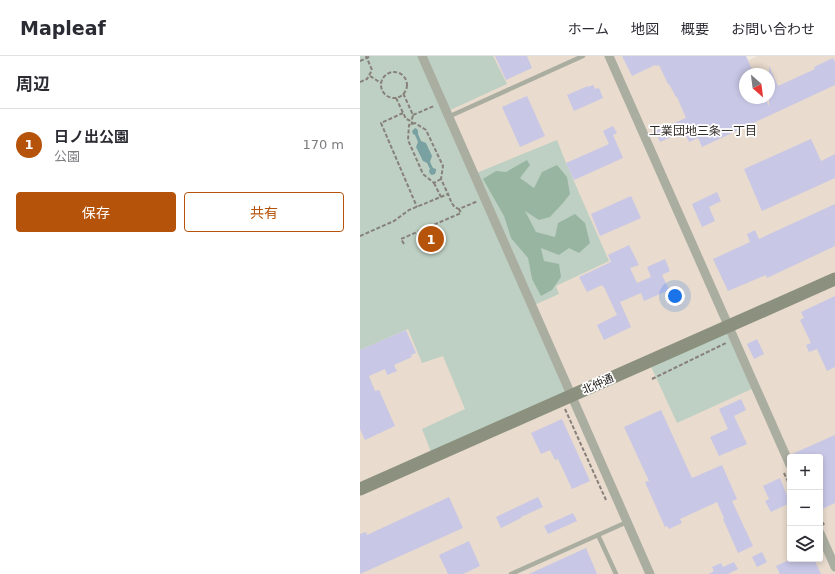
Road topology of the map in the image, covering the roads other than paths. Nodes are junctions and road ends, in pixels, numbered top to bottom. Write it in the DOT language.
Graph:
graph roads {
  1 [pos="422,56"];
  2 [pos="583,56"];
  3 [pos="609,56"];
  4 [pos="448,117"];
  5 [pos="835,279"];
  6 [pos="728,326"];
  7 [pos="571,396"];
  8 [pos="787,458"];
  9 [pos="360,489"];
  10 [pos="627,522"];
  11 [pos="598,535"];
  12 [pos="823,540"];
  13 [pos="835,567"];
  14 [pos="511,574"];
  15 [pos="616,574"];
  16 [pos="650,574"];
  1 -- 4 [label="street"];
  2 -- 4 [label="lane"];
  3 -- 6 [label="street"];
  4 -- 7 [label="street"];
  5 -- 6 [label="street, 北仲通"];
  6 -- 7 [label="street, 北仲通"];
  6 -- 8 [label="street"];
  7 -- 9 [label="street, 北仲通"];
  7 -- 10 [label="street"];
  10 -- 11 [label="lane"];
  10 -- 16 [label="street"];
  11 -- 14 [label="lane"];
  11 -- 15 [label="lane"];
  12 -- 13 [label="street"];
}
